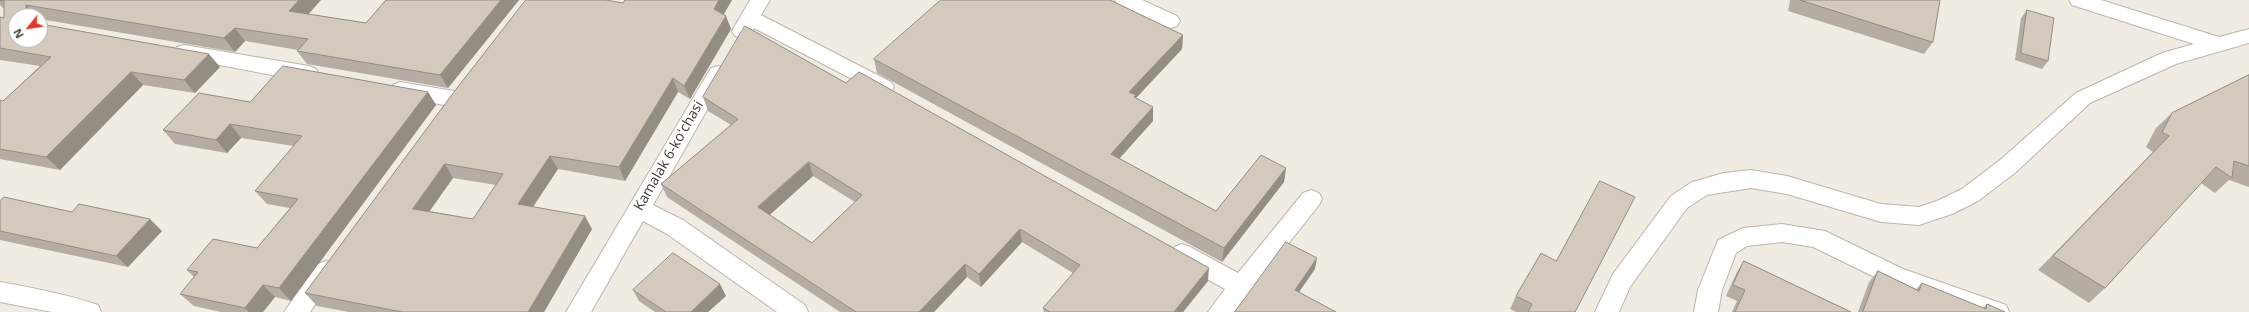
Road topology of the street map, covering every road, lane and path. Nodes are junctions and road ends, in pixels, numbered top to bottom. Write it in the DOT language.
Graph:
graph roads {
  1 [pos="1125,0"];
  2 [pos="2079,0"];
  3 [pos="755,9"];
  4 [pos="1170,21"];
  5 [pos="2248,36"];
  6 [pos="2218,44"];
  7 [pos="165,49"];
  8 [pos="329,78"];
  9 [pos="469,81"];
  10 [pos="384,87"];
  11 [pos="902,97"];
  12 [pos="454,99"];
  13 [pos="440,118"];
  14 [pos="1311,199"];
  15 [pos="639,208"];
  16 [pos="1165,244"];
  17 [pos="338,256"];
  18 [pos="1241,286"];
  19 [pos="0,292"];
  20 [pos="49,307"];
  21 [pos="89,312"];
  22 [pos="296,312"];
  23 [pos="578,312"];
  24 [pos="796,312"];
  25 [pos="1220,312"];
  26 [pos="1607,312"];
  27 [pos="1706,312"];
  28 [pos="1997,312"];
  1 -- 4 [label="street"];
  2 -- 6 [label="street"];
  3 -- 11 [label="street"];
  3 -- 15 [label="street, Kamalak 6-koʻchasi"];
  5 -- 6 [label="street"];
  6 -- 26 [label="street"];
  7 -- 8 [label="street"];
  9 -- 12 [label="street"];
  10 -- 12 [label="street"];
  12 -- 13 [label="street"];
  14 -- 18 [label="street"];
  15 -- 23 [label="street, Kamalak 6-koʻchasi"];
  15 -- 24 [label="street"];
  16 -- 18 [label="street"];
  17 -- 22 [label="street"];
  18 -- 25 [label="street"];
  19 -- 20 [label="street"];
  20 -- 21 [label="street"];
  27 -- 28 [label="street"];
}
